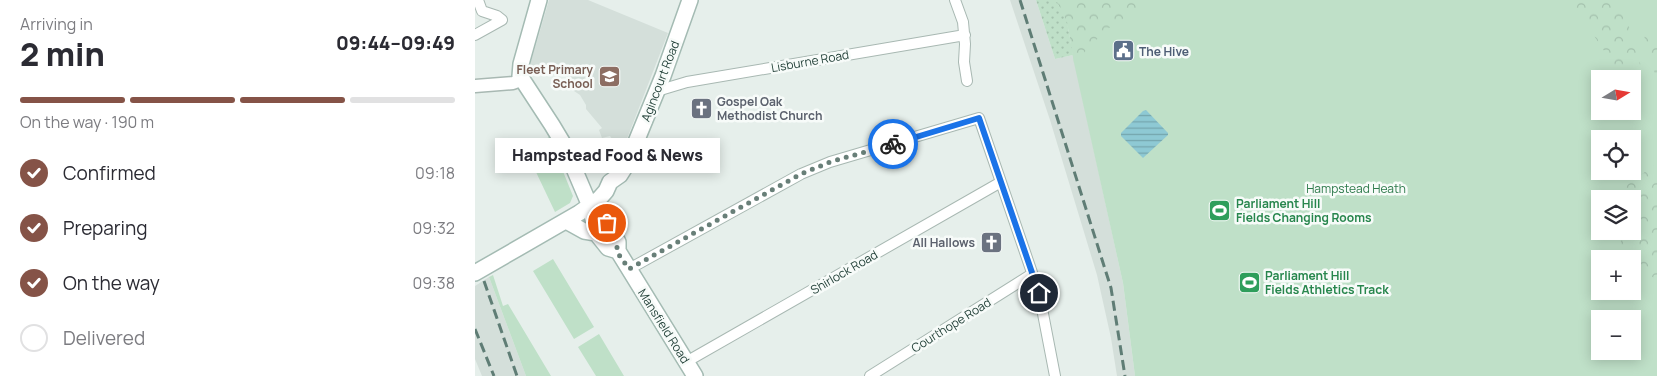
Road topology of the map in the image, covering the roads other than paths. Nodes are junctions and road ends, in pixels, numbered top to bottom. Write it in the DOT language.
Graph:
graph roads {
  1 [pos="478,0"];
  2 [pos="539,0"];
  3 [pos="690,0"];
  4 [pos="955,0"];
  5 [pos="475,35"];
  6 [pos="965,35"];
  7 [pos="521,80"];
  8 [pos="967,81"];
  9 [pos="475,86"];
  10 [pos="657,91"];
  11 [pos="610,182"];
  12 [pos="1001,182"];
  13 [pos="583,188"];
  14 [pos="590,206"];
  15 [pos="566,221"];
  16 [pos="596,233"];
  17 [pos="617,252"];
  18 [pos="629,269"];
  19 [pos="475,273"];
  20 [pos="1032,274"];
  21 [pos="687,362"];
  22 [pos="1053,375"];
  23 [pos="695,376"];
  24 [pos="870,376"];
  1 -- 5 [label="street"];
  2 -- 7 [label="main road"];
  3 -- 10 [label="main road, Agincourt Road"];
  4 -- 6 [label="street"];
  6 -- 8 [label="street"];
  6 -- 10 [label="street, Lisburne Road"];
  7 -- 9 [label="street"];
  7 -- 13 [label="main road"];
  10 -- 11 [label="main road, Agincourt Road"];
  11 -- 13 [label="main road"];
  11 -- 14 [label="main road, Agincourt Road"];
  12 -- 18 [label="street"];
  12 -- 20 [label="street"];
  12 -- 21 [label="street, Shirlock Road"];
  13 -- 14 [label="main road"];
  14 -- 15 [label="main road, Agincourt Road"];
  14 -- 16 [label="main road"];
  14 -- 17 [label="main road, Mansfield Road"];
  15 -- 16 [label="main road, Mansfield Road"];
  15 -- 19 [label="main road, Agincourt Road"];
  16 -- 17 [label="main road, Mansfield Road"];
  17 -- 18 [label="main road, Mansfield Road"];
  18 -- 21 [label="main road, Mansfield Road"];
  20 -- 22 [label="street"];
  20 -- 24 [label="street, Courthope Road"];
  21 -- 23 [label="main road, Mansfield Road"];
}
